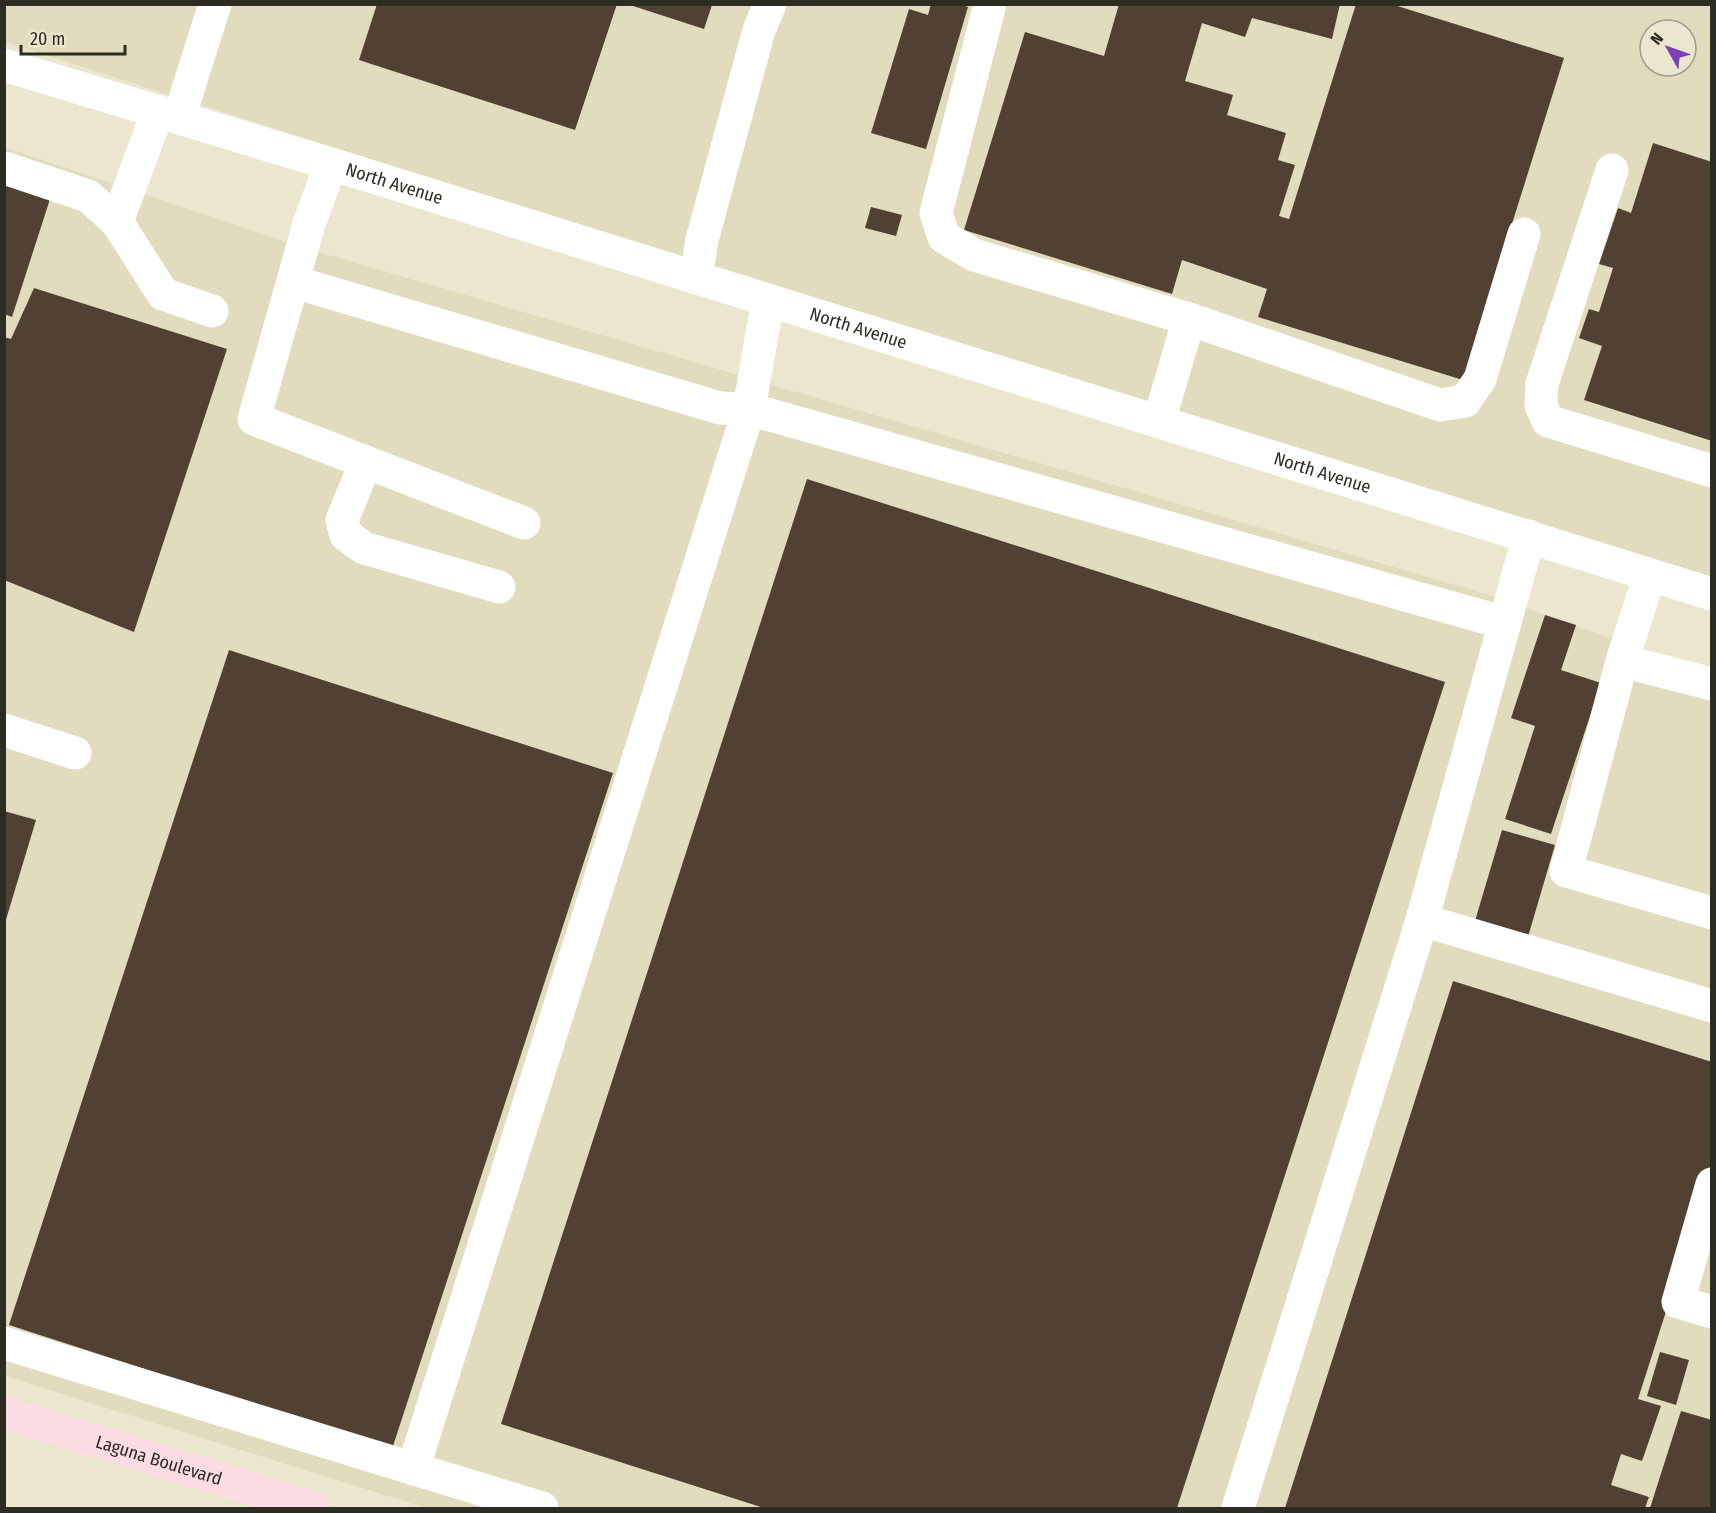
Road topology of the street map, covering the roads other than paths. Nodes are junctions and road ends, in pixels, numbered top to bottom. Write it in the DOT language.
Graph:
graph roads {
  1 [pos="215,4"];
  2 [pos="770,4"];
  3 [pos="988,8"];
  4 [pos="4,65"];
  5 [pos="169,115"];
  6 [pos="331,164"];
  7 [pos="4,168"];
  8 [pos="1612,170"];
  9 [pos="117,222"];
  10 [pos="1524,234"];
  11 [pos="696,278"];
  12 [pos="294,282"];
  13 [pos="768,300"];
  14 [pos="212,311"];
  15 [pos="1189,319"];
  16 [pos="749,410"];
  17 [pos="1159,422"];
  18 [pos="366,462"];
  19 [pos="1712,471"];
  20 [pos="524,523"];
  21 [pos="1529,536"];
  22 [pos="1650,575"];
  23 [pos="499,587"];
  24 [pos="1712,594"];
  25 [pos="1505,623"];
  26 [pos="1622,661"];
  27 [pos="1712,684"];
  28 [pos="4,730"];
  29 [pos="75,753"];
  30 [pos="1712,913"];
  31 [pos="1422,920"];
  32 [pos="1712,1006"];
  33 [pos="1712,1184"];
  34 [pos="1712,1312"];
  35 [pos="4,1343"];
  36 [pos="4,1413"];
  37 [pos="414,1469"];
  38 [pos="314,1509"];
  39 [pos="542,1509"];
  40 [pos="1238,1509"];
  1 -- 5 [label="street"];
  2 -- 11 [label="street"];
  3 -- 15 [label="street"];
  4 -- 5 [label="street, North Avenue"];
  5 -- 6 [label="street, North Avenue"];
  5 -- 9 [label="street"];
  6 -- 11 [label="street, North Avenue"];
  6 -- 12 [label="street"];
  7 -- 9 [label="street"];
  8 -- 19 [label="street"];
  9 -- 14 [label="street"];
  10 -- 15 [label="street"];
  11 -- 13 [label="street, North Avenue"];
  12 -- 16 [label="street"];
  12 -- 18 [label="street"];
  13 -- 16 [label="street"];
  13 -- 17 [label="street, North Avenue"];
  15 -- 17 [label="street"];
  16 -- 25 [label="street"];
  16 -- 37 [label="street"];
  17 -- 21 [label="street, North Avenue"];
  18 -- 20 [label="street"];
  18 -- 23 [label="street"];
  21 -- 22 [label="street, North Avenue"];
  21 -- 25 [label="street"];
  22 -- 24 [label="street, North Avenue"];
  22 -- 26 [label="street"];
  25 -- 31 [label="street"];
  26 -- 27 [label="street"];
  26 -- 30 [label="street"];
  28 -- 29 [label="street"];
  31 -- 32 [label="street"];
  31 -- 40 [label="street"];
  33 -- 34 [label="street"];
  35 -- 37 [label="street"];
  36 -- 38 [label="main road, Laguna Boulevard"];
  37 -- 39 [label="street"];
}
